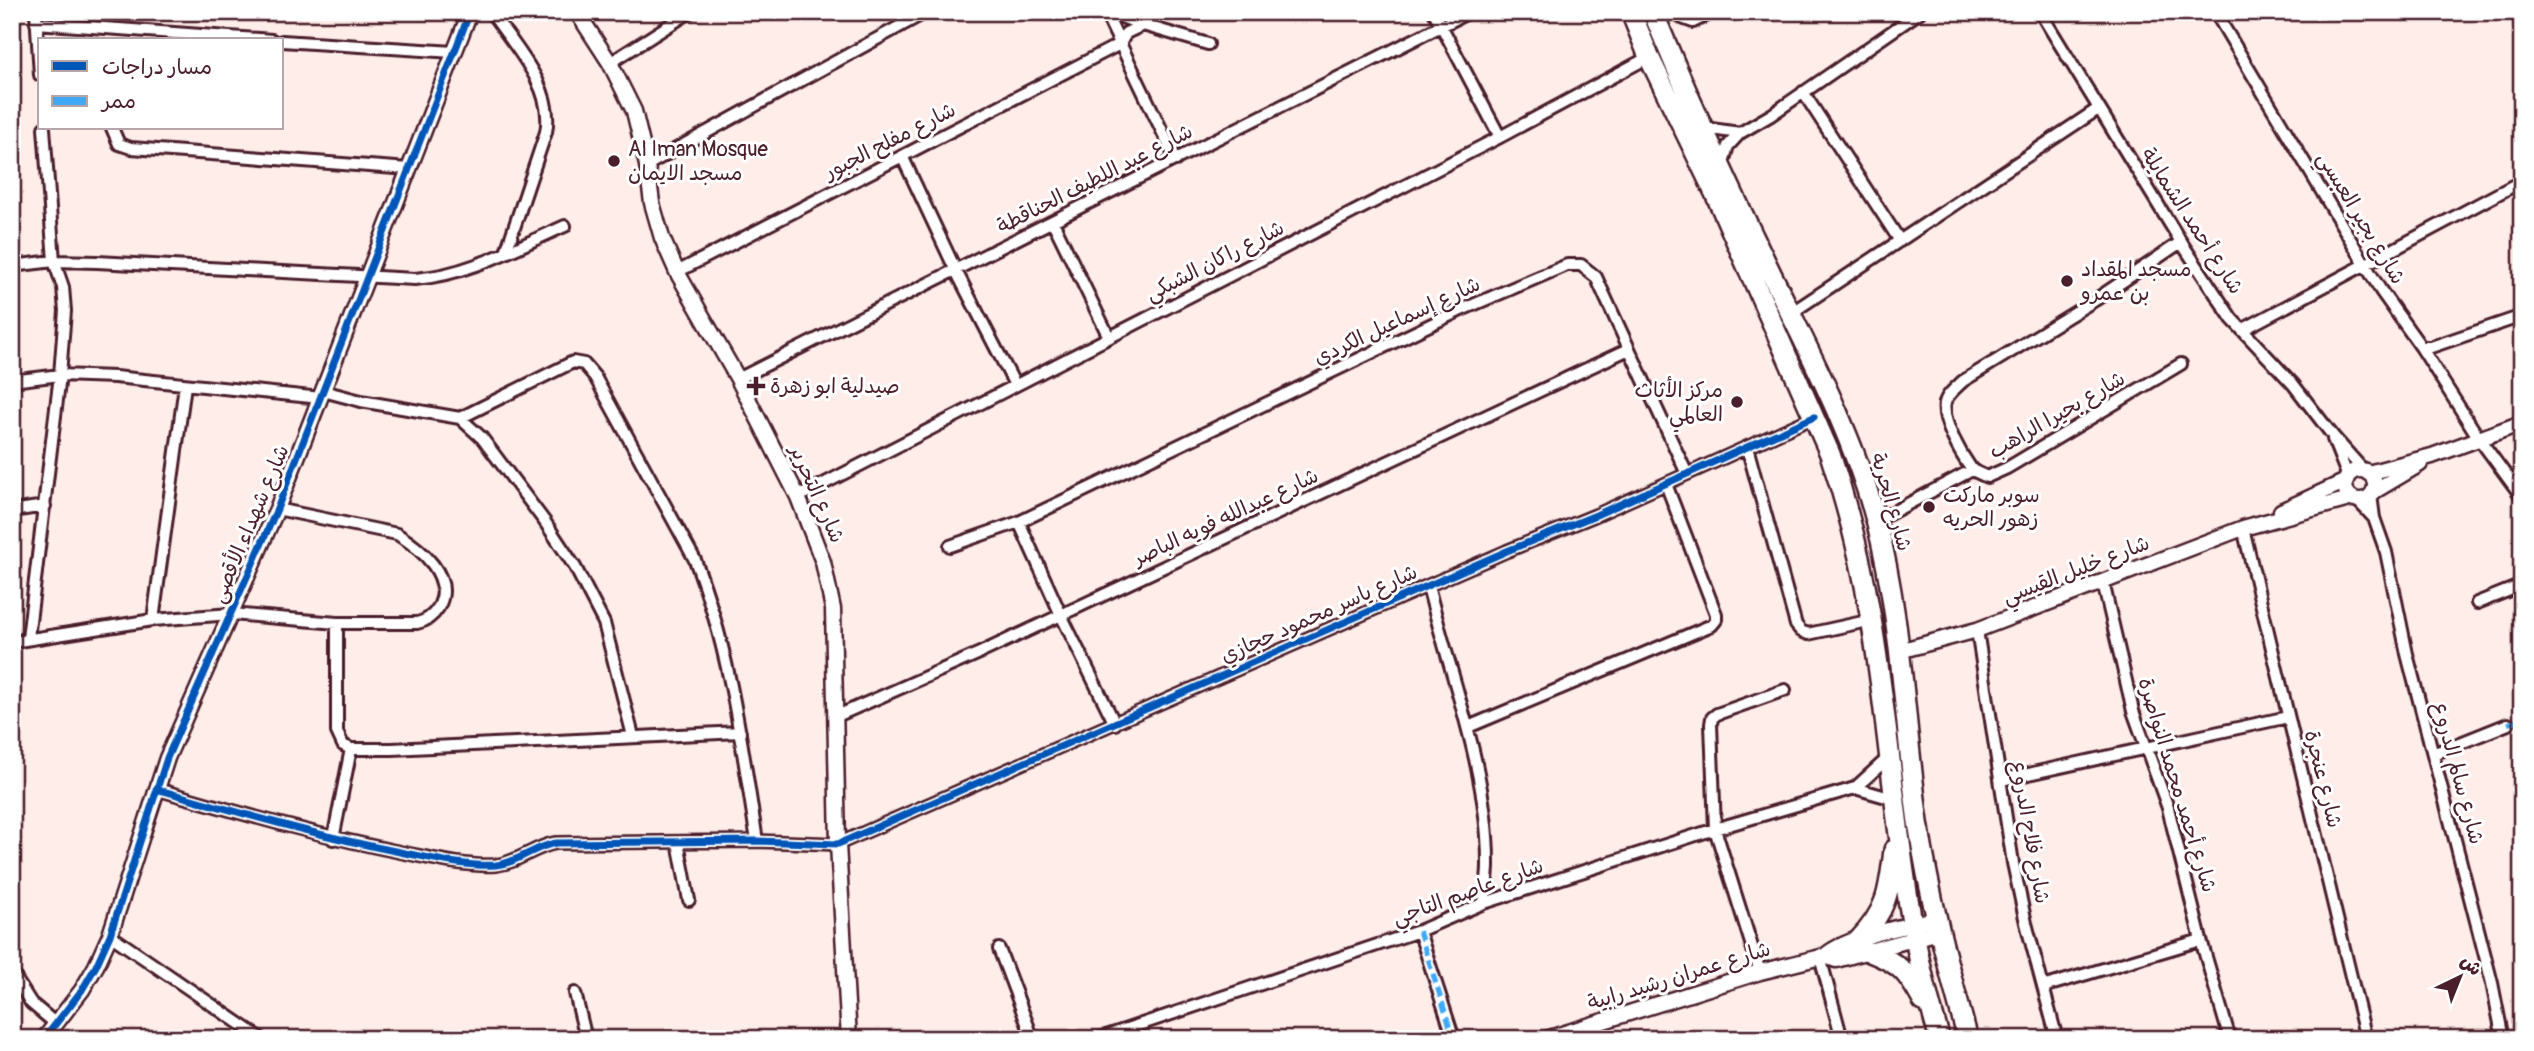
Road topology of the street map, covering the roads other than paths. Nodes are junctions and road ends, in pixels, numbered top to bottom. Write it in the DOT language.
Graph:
graph roads {
  1 [pos="470,12"];
  2 [pos="491,12"];
  3 [pos="577,12"];
  4 [pos="690,12"];
  5 [pos="926,12"];
  6 [pos="1106,12"];
  7 [pos="1434,12"];
  8 [pos="1469,12"];
  9 [pos="1631,12"];
  10 [pos="1653,12"];
  11 [pos="1678,12"];
  12 [pos="1714,12"];
  13 [pos="1920,12"];
  14 [pos="2039,12"];
  15 [pos="2215,12"];
  16 [pos="36,18"];
  17 [pos="1143,25"];
  18 [pos="1441,26"];
  19 [pos="106,35"];
  20 [pos="206,38"];
  21 [pos="284,41"];
  22 [pos="1119,44"];
  23 [pos="1208,44"];
  24 [pos="38,46"];
  25 [pos="454,52"];
  26 [pos="1649,57"];
  27 [pos="610,63"];
  28 [pos="1803,92"];
  29 [pos="2098,109"];
  30 [pos="1704,128"];
  31 [pos="44,130"];
  32 [pos="113,130"];
  33 [pos="1740,133"];
  34 [pos="1500,137"];
  35 [pos="902,156"];
  36 [pos="1176,160"];
  37 [pos="647,165"];
  38 [pos="1722,167"];
  39 [pos="409,169"];
  40 [pos="2522,181"];
  41 [pos="1053,222"];
  42 [pos="565,226"];
  43 [pos="1900,241"];
  44 [pos="2181,242"];
  45 [pos="506,252"];
  46 [pos="54,261"];
  47 [pos="2364,263"];
  48 [pos="12,266"];
  49 [pos="956,271"];
  50 [pos="677,272"];
  51 [pos="367,277"];
  52 [pos="1791,313"];
  53 [pos="2522,316"];
  54 [pos="2242,330"];
  55 [pos="1109,337"];
  56 [pos="2421,347"];
  57 [pos="1629,349"];
  58 [pos="2181,365"];
  59 [pos="60,375"];
  60 [pos="738,379"];
  61 [pos="12,381"];
  62 [pos="185,385"];
  63 [pos="1015,385"];
  64 [pos="322,394"];
  65 [pos="1814,417"];
  66 [pos="460,418"];
  67 [pos="2522,423"];
  68 [pos="2333,436"];
  69 [pos="2480,440"];
  70 [pos="1747,447"];
  71 [pos="2432,456"];
  72 [pos="1972,470"];
  73 [pos="2366,472"];
  74 [pos="1687,474"];
  75 [pos="2347,479"];
  76 [pos="1666,484"];
  77 [pos="2372,493"];
  78 [pos="798,497"];
  79 [pos="2522,497"];
  80 [pos="2355,499"];
  81 [pos="45,506"];
  82 [pos="277,509"];
  83 [pos="12,511"];
  84 [pos="2374,518"];
  85 [pos="1876,521"];
  86 [pos="2265,521"];
  87 [pos="1019,522"];
  88 [pos="2243,528"];
  89 [pos="950,546"];
  90 [pos="2103,582"];
  91 [pos="2522,584"];
  92 [pos="1428,586"];
  93 [pos="2477,603"];
  94 [pos="231,614"];
  95 [pos="1060,615"];
  96 [pos="153,620"];
  97 [pos="1871,620"];
  98 [pos="337,623"];
  99 [pos="1977,630"];
  100 [pos="28,638"];
  101 [pos="12,642"];
  102 [pos="1899,651"];
  103 [pos="1785,691"];
  104 [pos="837,716"];
  105 [pos="2288,717"];
  106 [pos="1115,724"];
  107 [pos="2508,724"];
  108 [pos="1468,727"];
  109 [pos="740,732"];
  110 [pos="633,736"];
  111 [pos="2148,747"];
  112 [pos="351,749"];
  113 [pos="2433,754"];
  114 [pos="1888,758"];
  115 [pos="2001,780"];
  116 [pos="1855,788"];
  117 [pos="156,789"];
  118 [pos="1893,799"];
  119 [pos="1896,828"];
  120 [pos="1715,829"];
  121 [pos="333,839"];
  122 [pos="757,841"];
  123 [pos="678,842"];
  124 [pos="838,844"];
  125 [pos="689,900"];
  126 [pos="1484,903"];
  127 [pos="1937,925"];
  128 [pos="1419,931"];
  129 [pos="1914,931"];
  130 [pos="110,935"];
  131 [pos="2202,940"];
  132 [pos="1864,946"];
  133 [pos="999,949"];
  134 [pos="1823,956"];
  135 [pos="1760,972"];
  136 [pos="12,973"];
  137 [pos="2043,987"];
  138 [pos="575,993"];
  139 [pos="56,1024"];
  140 [pos="1938,1031"];
  141 [pos="1128,1034"];
  142 [pos="44,1039"];
  143 [pos="261,1039"];
  144 [pos="586,1039"];
  145 [pos="849,1039"];
  146 [pos="1033,1039"];
  147 [pos="1097,1039"];
  148 [pos="1454,1039"];
  149 [pos="1546,1039"];
  150 [pos="1842,1039"];
  151 [pos="1968,1039"];
  152 [pos="2057,1039"];
  153 [pos="2230,1039"];
  154 [pos="2366,1039"];
  155 [pos="2503,1039"];
  1 -- 25 [label="street, شارع شهداء الأقصى"];
  2 -- 45 [label="street"];
  3 -- 27 [label="street, شارع التحرير"];
  4 -- 27 [label="street"];
  5 -- 37 [label="street"];
  6 -- 17 [label="street"];
  6 -- 22 [label="street"];
  7 -- 18 [label="street"];
  8 -- 18 [label="street, شارع عبد اللطيف الحناقطة"];
  9 -- 26 [label="highway, شارع الحرية"];
  10 -- 30 [label="highway, شارع الحرية"];
  11 -- 12 [label="street"];
  13 -- 28 [label="street"];
  14 -- 29 [label="street, شارع أحمد الشمايلة"];
  15 -- 47 [label="street, شارع بجير العبسي"];
  16 -- 19 [label="street"];
  16 -- 24 [label="street"];
  17 -- 22 [label="street, شارع مفلح الجبور"];
  17 -- 23 [label="street"];
  18 -- 34 [label="street"];
  18 -- 36 [label="street, شارع عبد اللطيف الحناقطة"];
  19 -- 20 [label="street"];
  21 -- 25 [label="street"];
  22 -- 35 [label="street, شارع مفلح الجبور"];
  22 -- 36 [label="street"];
  25 -- 39 [label="street, شارع شهداء الأقصى"];
  26 -- 34 [label="street, شارع راكان الشبكي"];
  26 -- 65 [label="highway, شارع الحرية"];
  27 -- 37 [label="street, شارع التحرير"];
  28 -- 33 [label="street"];
  28 -- 43 [label="street"];
  29 -- 43 [label="street"];
  29 -- 44 [label="street, شارع أحمد الشمايلة"];
  30 -- 33 [label="street"];
  30 -- 38 [label="highway, شارع الحرية"];
  31 -- 46 [label="street"];
  32 -- 39 [label="street"];
  33 -- 38 [label="street"];
  34 -- 55 [label="street, شارع راكان الشبكي"];
  35 -- 49 [label="street"];
  35 -- 50 [label="street, شارع مفلح الجبور"];
  36 -- 41 [label="street, شارع عبد اللطيف الحناقطة"];
  37 -- 50 [label="street, شارع التحرير"];
  38 -- 52 [label="highway, شارع الحرية"];
  39 -- 51 [label="street, شارع شهداء الأقصى"];
  40 -- 47 [label="street"];
  41 -- 49 [label="street, شارع عبد اللطيف الحناقطة"];
  41 -- 55 [label="street"];
  42 -- 45 [label="street"];
  43 -- 52 [label="street"];
  44 -- 54 [label="street, شارع أحمد الشمايلة"];
  44 -- 72 [label="street, شارع بحيرا الراهب"];
  45 -- 51 [label="street"];
  46 -- 48 [label="street"];
  46 -- 51 [label="street"];
  46 -- 59 [label="street"];
  47 -- 54 [label="street"];
  47 -- 56 [label="street, شارع بجير العبسي"];
  49 -- 60 [label="street, شارع عبد اللطيف الحناقطة"];
  49 -- 63 [label="street"];
  50 -- 60 [label="street, شارع التحرير"];
  51 -- 64 [label="street, شارع شهداء الأقصى"];
  52 -- 85 [label="highway, شارع الحرية"];
  53 -- 56 [label="street"];
  54 -- 68 [label="street, شارع أحمد الشمايلة"];
  55 -- 63 [label="street, شارع راكان الشبكي"];
  56 -- 69 [label="street, شارع بجير العبسي"];
  57 -- 74 [label="street, شارع إسماعيل الكردي"];
  57 -- 87 [label="street, شارع إسماعيل الكردي"];
  57 -- 95 [label="street, شارع عبدالله فويه الباصر"];
  58 -- 72 [label="street, شارع بحيرا الراهب"];
  59 -- 61 [label="street"];
  59 -- 62 [label="street"];
  59 -- 81 [label="street"];
  60 -- 78 [label="street, شارع التحرير"];
  62 -- 64 [label="street"];
  62 -- 96 [label="street"];
  63 -- 78 [label="street, شارع راكان الشبكي"];
  64 -- 66 [label="street"];
  64 -- 82 [label="street, شارع شهداء الأقصى"];
  65 -- 70 [label="street, شارع ياسر محمود حجازي"];
  65 -- 97 [label="highway, شارع الحرية"];
  66 -- 109 [label="street"];
  66 -- 110 [label="street"];
  67 -- 69 [label="street"];
  68 -- 73 [label="street, شارع أحمد الشمايلة"];
  68 -- 75 [label="street, شارع أحمد الشمايلة"];
  69 -- 71 [label="street"];
  69 -- 79 [label="street, شارع بجير العبسي"];
  70 -- 74 [label="street, شارع ياسر محمود حجازي"];
  70 -- 97 [label="street"];
  71 -- 73 [label="street"];
  71 -- 77 [label="street"];
  72 -- 85 [label="street"];
  73 -- 75 [label="street"];
  73 -- 77 [label="street"];
  74 -- 76 [label="street, شارع ياسر محمود حجازي"];
  75 -- 80 [label="street"];
  75 -- 86 [label="street, شارع خليل القيسي"];
  76 -- 92 [label="street, شارع ياسر محمود حجازي"];
  76 -- 108 [label="street"];
  77 -- 80 [label="street"];
  77 -- 84 [label="street, شارع سالم الدروع"];
  78 -- 104 [label="street, شارع التحرير"];
  80 -- 84 [label="street, شارع سالم الدروع"];
  80 -- 86 [label="street, شارع خليل القيسي"];
  81 -- 83 [label="street"];
  81 -- 100 [label="street"];
  82 -- 94 [label="street, شارع شهداء الأقصى"];
  82 -- 98 [label="street"];
  84 -- 113 [label="street, شارع سالم الدروع"];
  85 -- 102 [label="highway, شارع الحرية"];
  86 -- 88 [label="street, شارع خليل القيسي"];
  87 -- 89 [label="street, شارع إسماعيل الكردي"];
  87 -- 95 [label="street"];
  88 -- 90 [label="street, شارع خليل القيسي"];
  88 -- 105 [label="street, شارع عنجرة"];
  90 -- 99 [label="street, شارع خليل القيسي"];
  90 -- 111 [label="street, شارع أحمد محمد النواصرة"];
  91 -- 93 [label="street"];
  92 -- 106 [label="street, شارع ياسر محمود حجازي"];
  92 -- 108 [label="street"];
  94 -- 96 [label="street"];
  94 -- 98 [label="street"];
  94 -- 117 [label="street, شارع شهداء الأقصى"];
  95 -- 104 [label="street, شارع عبدالله فويه الباصر"];
  95 -- 106 [label="street"];
  96 -- 100 [label="street"];
  97 -- 114 [label="highway, شارع الحرية"];
  98 -- 112 [label="street"];
  99 -- 102 [label="street, شارع خليل القيسي"];
  99 -- 115 [label="street, شارع فلاح الدروع"];
  100 -- 101 [label="street"];
  102 -- 127 [label="highway, شارع الحرية"];
  103 -- 120 [label="street"];
  104 -- 124 [label="street, شارع التحرير"];
  105 -- 111 [label="street"];
  105 -- 154 [label="street, شارع عنجرة"];
  106 -- 124 [label="street, شارع ياسر محمود حجازي"];
  107 -- 113 [label="street"];
  108 -- 126 [label="street"];
  109 -- 110 [label="street"];
  109 -- 122 [label="street"];
  110 -- 112 [label="street"];
  111 -- 115 [label="street"];
  111 -- 131 [label="street, شارع أحمد محمد النواصرة"];
  112 -- 121 [label="street"];
  113 -- 155 [label="street, شارع سالم الدروع"];
  114 -- 116 [label="street, شارع عاصم التاجي"];
  114 -- 118 [label="highway, شارع الحرية"];
  115 -- 137 [label="street, شارع فلاح الدروع"];
  116 -- 118 [label="street"];
  116 -- 120 [label="street, شارع عاصم التاجي"];
  117 -- 121 [label="street"];
  117 -- 130 [label="street, شارع شهداء الأقصى"];
  118 -- 119 [label="highway, شارع الحرية"];
  119 -- 129 [label="highway, شارع الحرية"];
  119 -- 132 [label="highway"];
  120 -- 126 [label="street, شارع عاصم التاجي"];
  120 -- 135 [label="street"];
  121 -- 123 [label="street"];
  122 -- 123 [label="street"];
  122 -- 124 [label="street"];
  123 -- 125 [label="street"];
  124 -- 145 [label="street, شارع التحرير"];
  126 -- 128 [label="street, شارع عاصم التاجي"];
  127 -- 129 [label="street, شارع عمران رشيد رابية"];
  127 -- 151 [label="highway, شارع الحرية"];
  128 -- 141 [label="street, شارع عاصم التاجي"];
  128 -- 148 [label="street"];
  129 -- 132 [label="street, شارع عمران رشيد رابية"];
  129 -- 140 [label="highway, شارع الحرية"];
  130 -- 139 [label="street, شارع شهداء الأقصى"];
  130 -- 143 [label="street"];
  131 -- 137 [label="street"];
  131 -- 153 [label="street, شارع أحمد محمد النواصرة"];
  132 -- 134 [label="street, شارع عمران رشيد رابية"];
  132 -- 140 [label="highway"];
  133 -- 146 [label="street"];
  134 -- 135 [label="street, شارع عمران رشيد رابية"];
  134 -- 150 [label="street"];
  135 -- 149 [label="street, شارع عمران رشيد رابية"];
  136 -- 139 [label="street"];
  137 -- 152 [label="street, شارع فلاح الدروع"];
  138 -- 144 [label="street"];
  139 -- 142 [label="street, شارع شهداء الأقصى"];
  141 -- 147 [label="street, شارع عاصم التاجي"];
}
